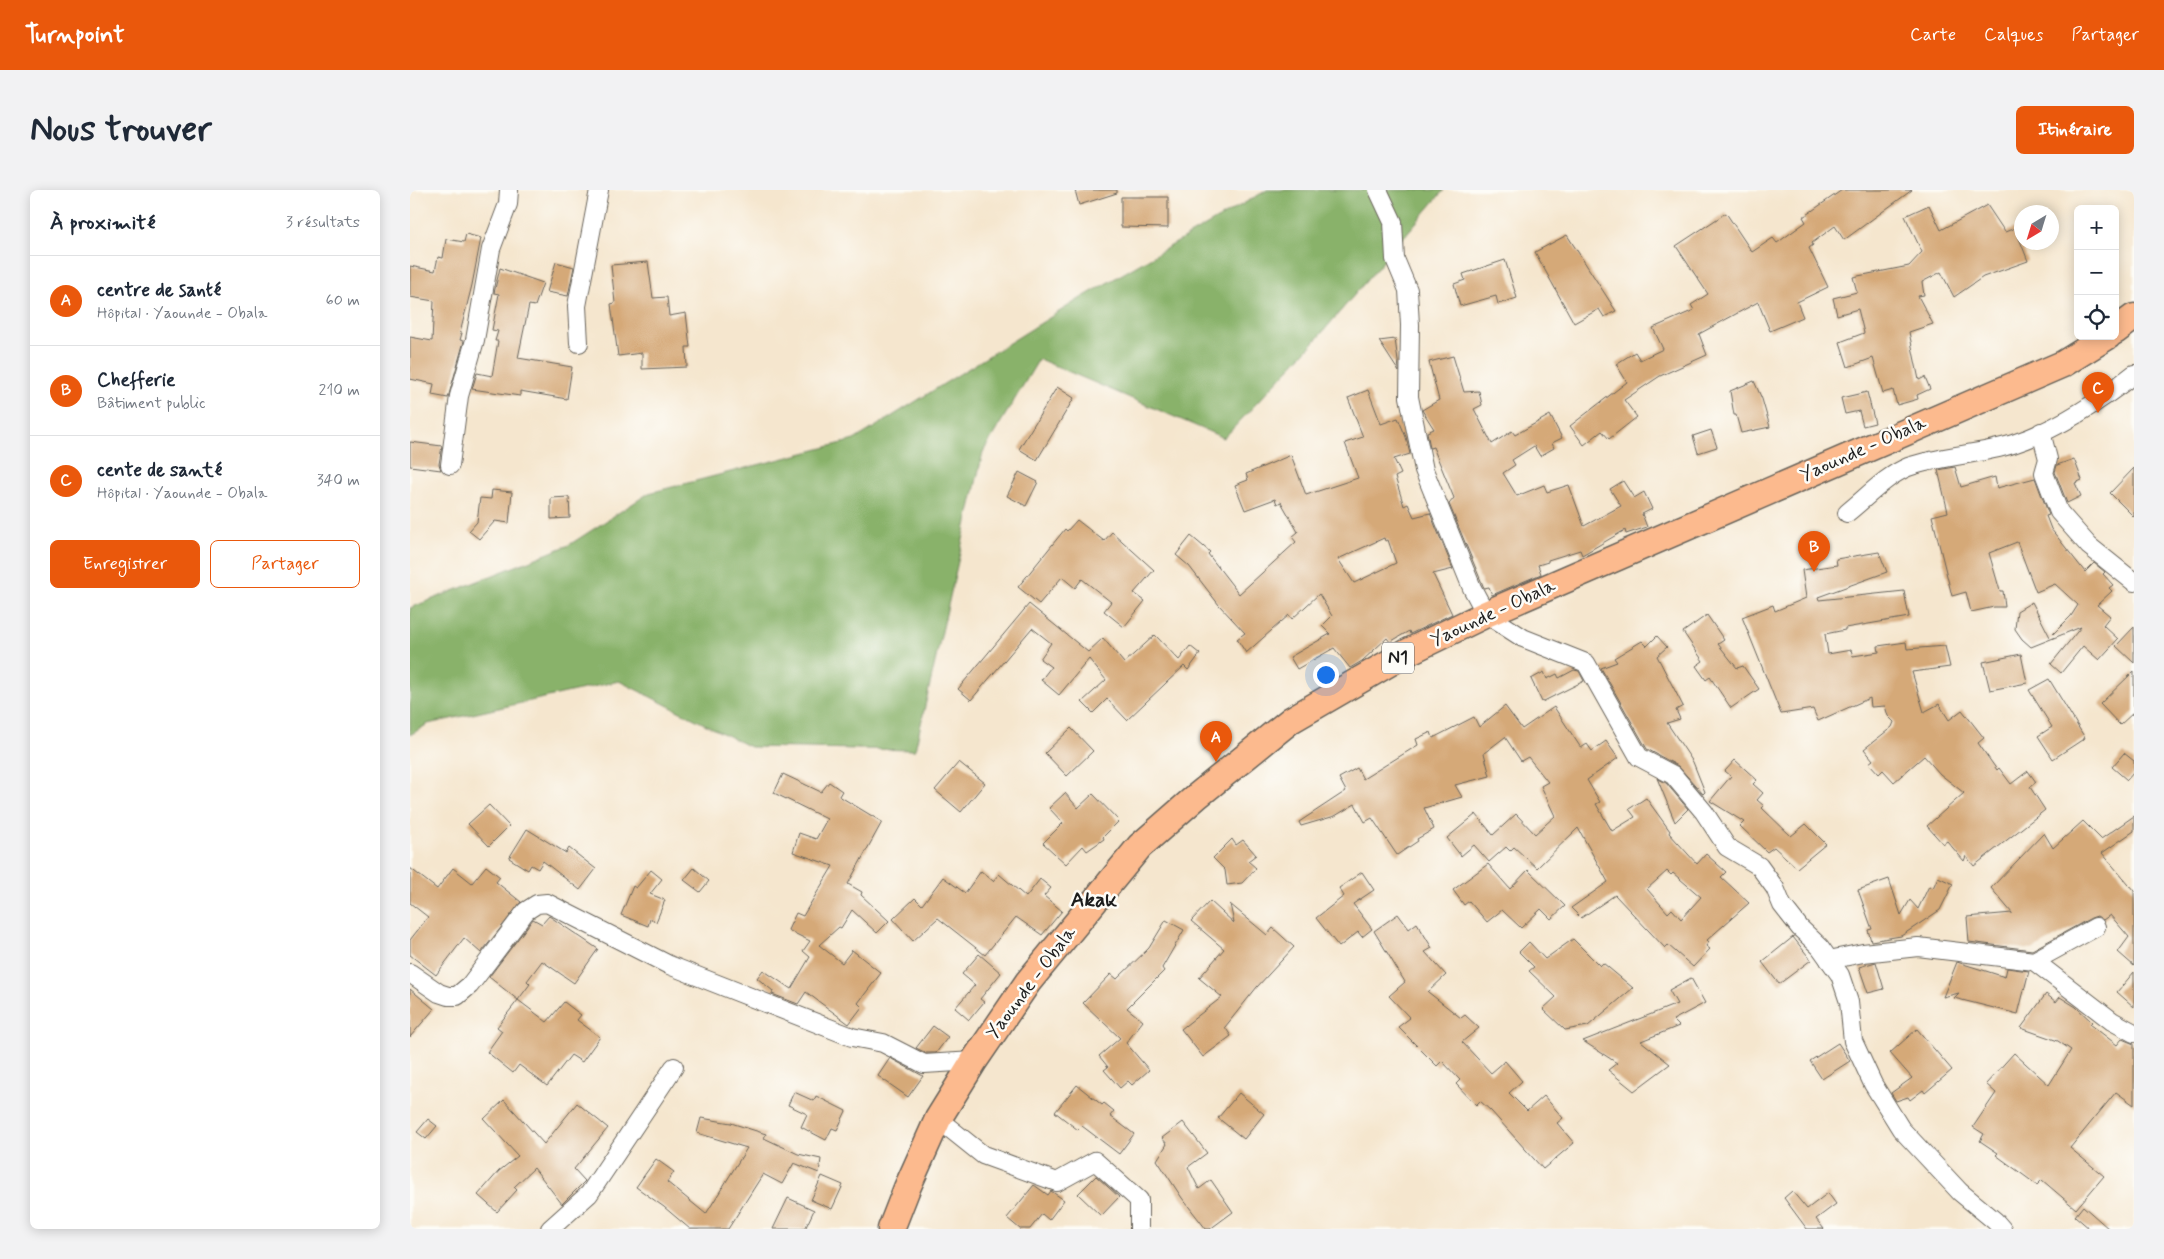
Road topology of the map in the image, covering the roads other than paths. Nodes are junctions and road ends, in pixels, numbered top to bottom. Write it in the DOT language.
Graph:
graph roads {
  1 [pos="509,190"];
  2 [pos="599,190"];
  3 [pos="1378,190"];
  4 [pos="2134,317"];
  5 [pos="2119,328"];
  6 [pos="2102,340"];
  7 [pos="579,343"];
  8 [pos="2134,374"];
  9 [pos="2041,432"];
  10 [pos="450,465"];
  11 [pos="1848,513"];
  12 [pos="2134,582"];
  13 [pos="1486,614"];
  14 [pos="2096,927"];
  15 [pos="1829,960"];
  16 [pos="2034,961"];
  17 [pos="410,973"];
  18 [pos="2134,1033"];
  19 [pos="974,1061"];
  20 [pos="674,1068"];
  21 [pos="938,1120"];
  22 [pos="550,1229"];
  23 [pos="891,1229"];
  24 [pos="1139,1229"];
  25 [pos="2002,1229"];
  1 -- 10 [label="street"];
  2 -- 7 [label="street"];
  3 -- 13 [label="street"];
  4 -- 5 [label="highway"];
  6 -- 13 [label="highway, Yaounde - Obala / N1"];
  8 -- 9 [label="street"];
  9 -- 11 [label="street"];
  9 -- 12 [label="street"];
  13 -- 15 [label="street"];
  13 -- 19 [label="highway, Yaounde - Obala / N1"];
  14 -- 16 [label="street"];
  15 -- 16 [label="street"];
  15 -- 25 [label="street"];
  16 -- 18 [label="street"];
  17 -- 19 [label="street"];
  19 -- 21 [label="highway, Yaounde - Obala / N1"];
  20 -- 22 [label="street"];
  21 -- 23 [label="highway, Yaounde - Obala / N1"];
  21 -- 24 [label="street"];
}
